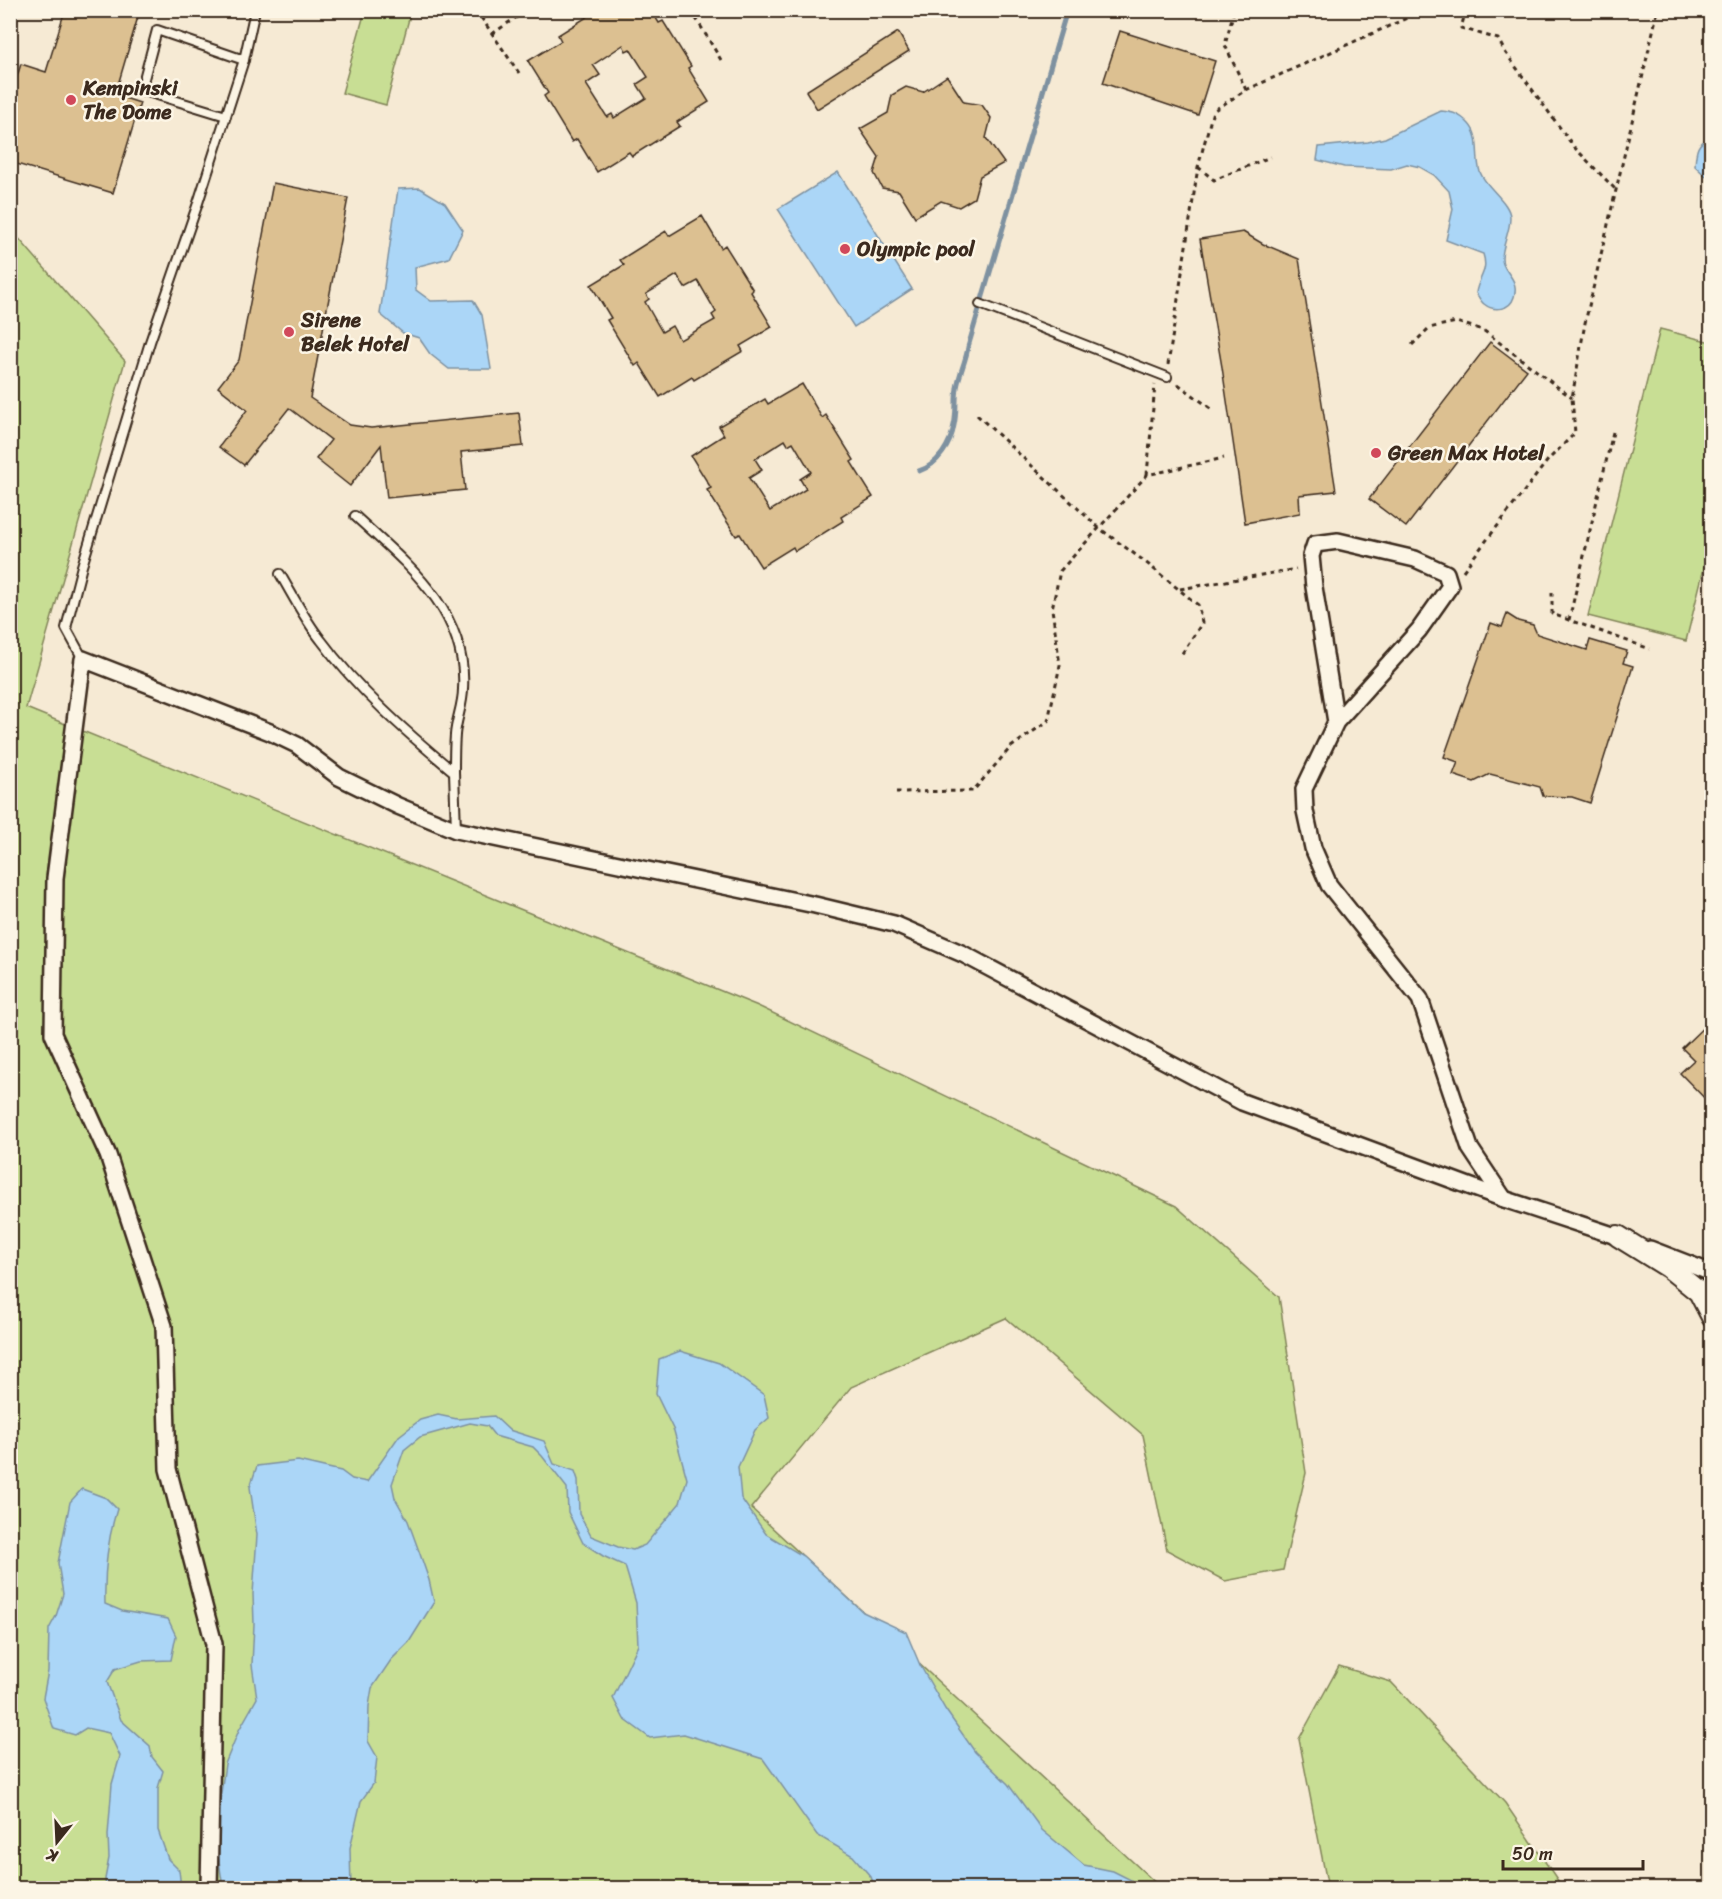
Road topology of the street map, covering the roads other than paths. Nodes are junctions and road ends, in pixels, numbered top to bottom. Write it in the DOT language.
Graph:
graph roads {
  1 [pos="255,10"];
  2 [pos="244,60"];
  3 [pos="225,116"];
  4 [pos="980,304"];
  5 [pos="1167,377"];
  6 [pos="355,516"];
  7 [pos="280,574"];
  8 [pos="83,659"];
  9 [pos="1336,722"];
  10 [pos="454,772"];
  11 [pos="456,830"];
  12 [pos="1504,1199"];
  13 [pos="1618,1236"];
  14 [pos="1712,1273"];
  15 [pos="1712,1317"];
  16 [pos="209,1888"];
  1 -- 2 [label="lane"];
  2 -- 3 [label="lane"];
  2 -- 3 [label="lane"];
  3 -- 8 [label="lane"];
  4 -- 5 [label="lane"];
  6 -- 10 [label="lane"];
  7 -- 10 [label="lane"];
  8 -- 11 [label="street"];
  8 -- 16 [label="street"];
  9 -- 9 [label="street"];
  9 -- 12 [label="street"];
  10 -- 11 [label="lane"];
  11 -- 12 [label="street"];
  12 -- 13 [label="street"];
  13 -- 14 [label="street"];
  13 -- 15 [label="street"];
}
